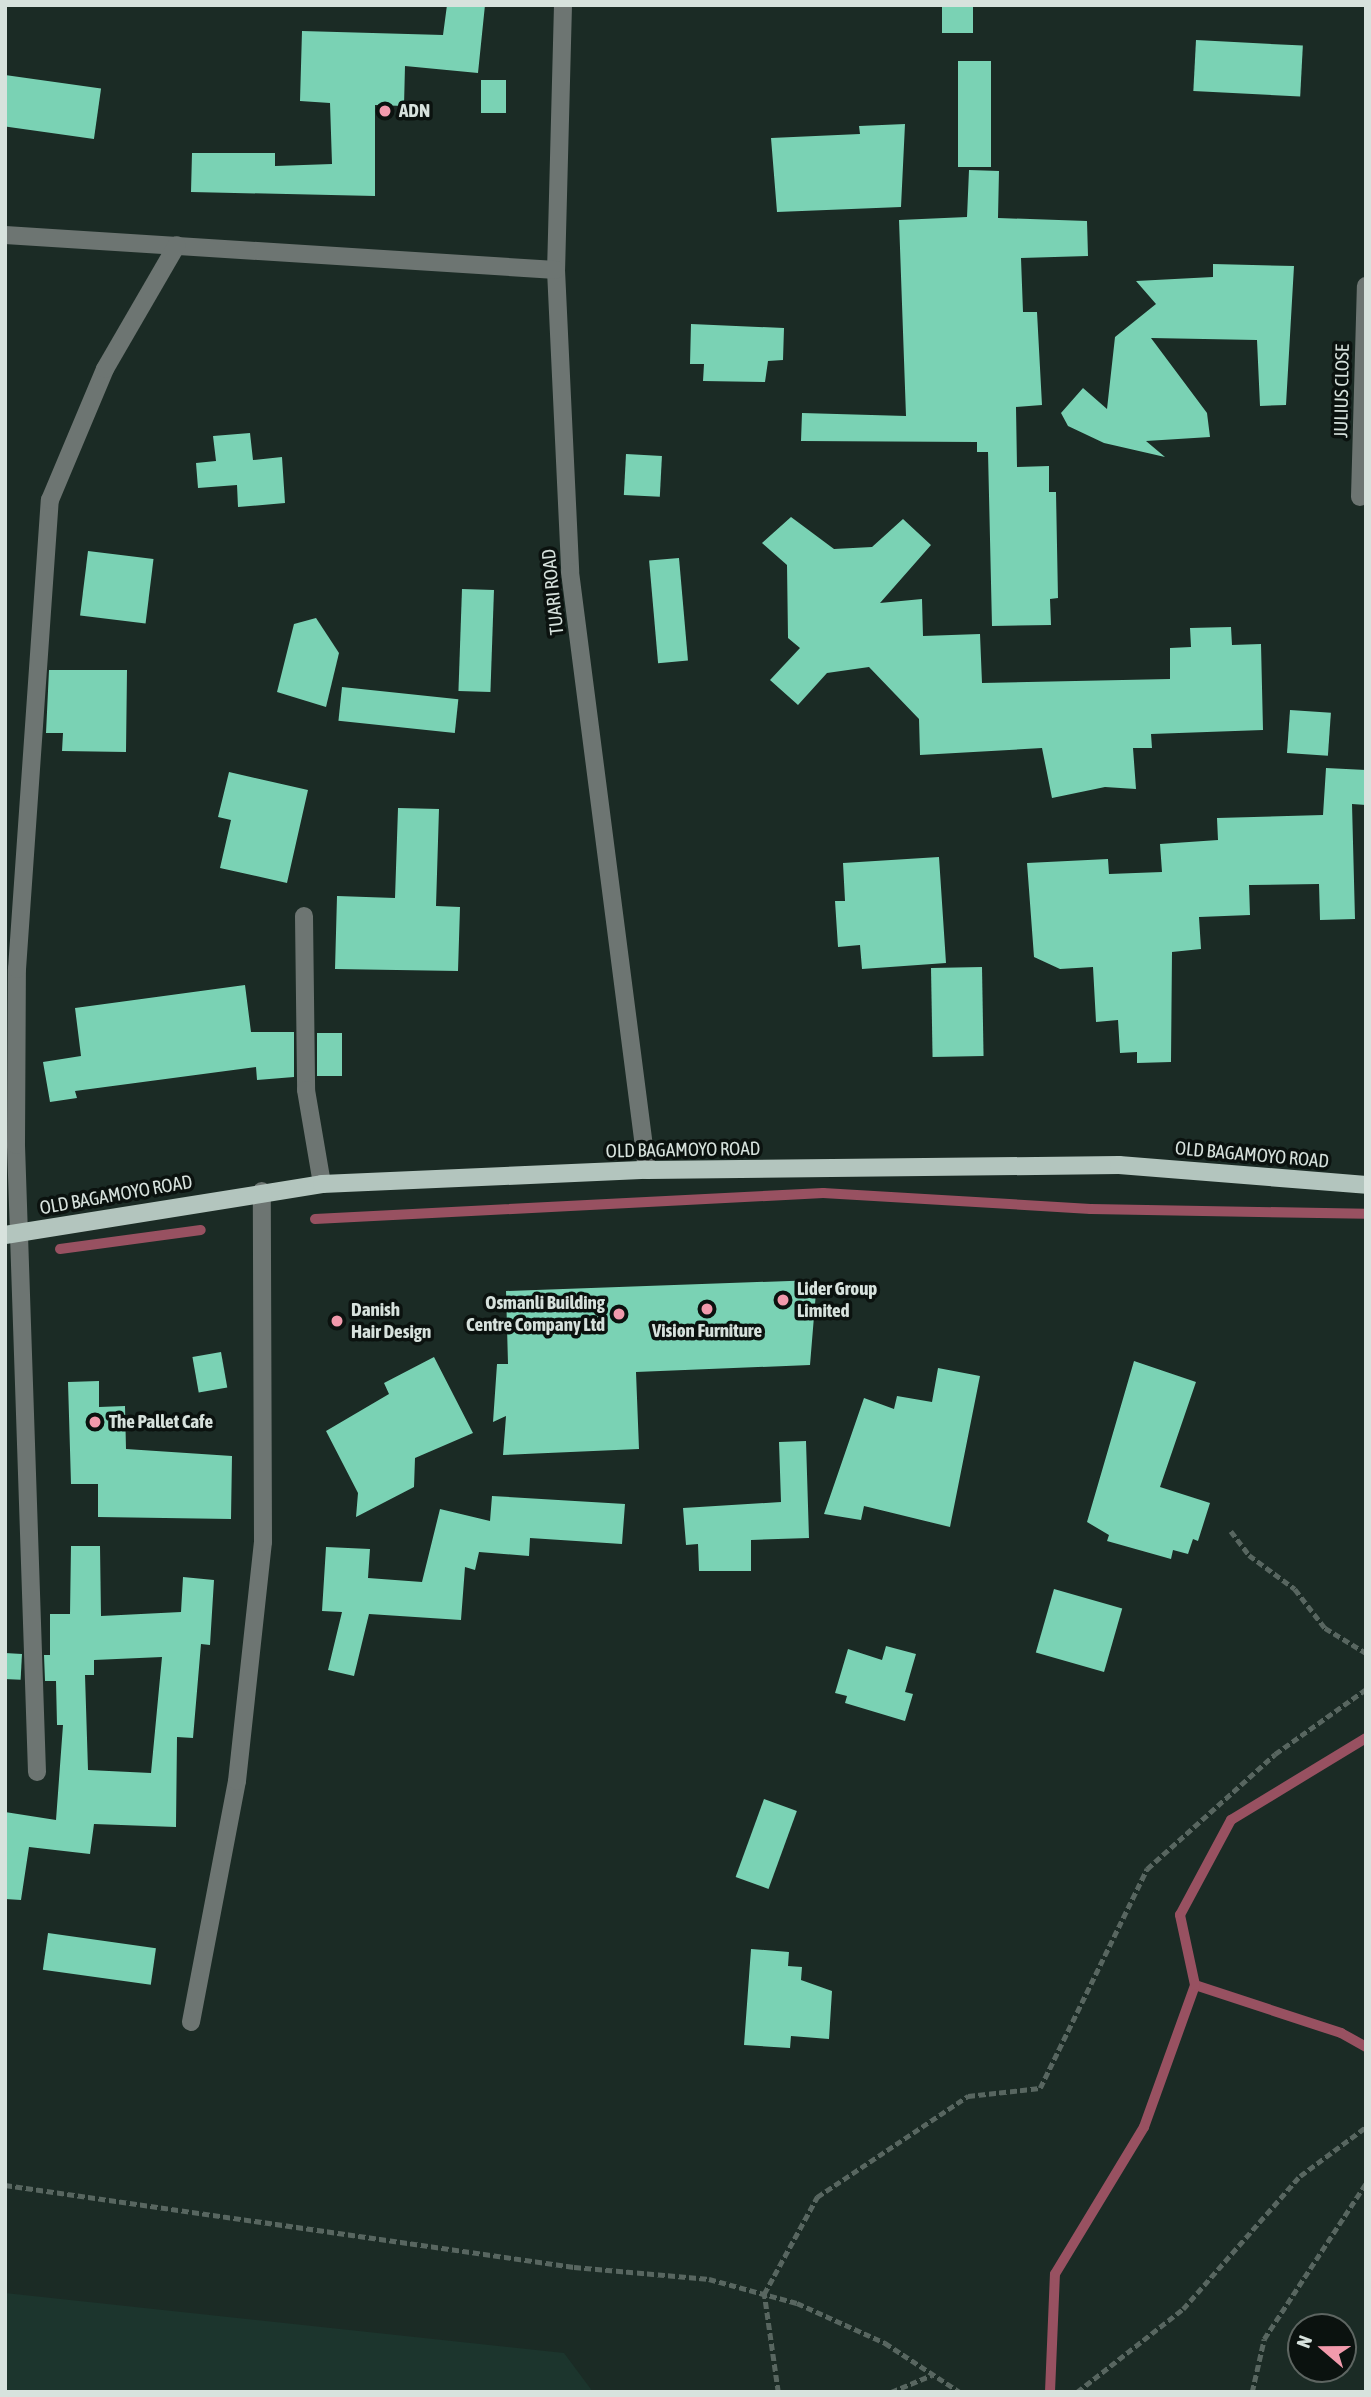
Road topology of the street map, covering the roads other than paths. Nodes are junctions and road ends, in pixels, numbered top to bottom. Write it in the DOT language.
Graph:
graph roads {
  1 [pos="563,5"];
  2 [pos="5,235"];
  3 [pos="177,245"];
  4 [pos="556,270"];
  5 [pos="1366,286"];
  6 [pos="1360,497"];
  7 [pos="304,916"];
  8 [pos="647,1170"];
  9 [pos="322,1184"];
  10 [pos="1366,1185"];
  11 [pos="262,1191"];
  12 [pos="13,1233"];
  13 [pos="37,1772"];
  14 [pos="191,2022"];
  1 -- 4 [label="street, TUARI ROAD"];
  2 -- 3 [label="street"];
  3 -- 4 [label="street"];
  3 -- 12 [label="street"];
  4 -- 8 [label="street, TUARI ROAD"];
  5 -- 6 [label="street, JULIUS CLOSE"];
  7 -- 9 [label="street"];
  8 -- 9 [label="main road, OLD BAGAMOYO ROAD"];
  8 -- 10 [label="main road, OLD BAGAMOYO ROAD"];
  9 -- 11 [label="main road, OLD BAGAMOYO ROAD"];
  11 -- 12 [label="main road, OLD BAGAMOYO ROAD"];
  11 -- 14 [label="street"];
  12 -- 13 [label="street"];
}
